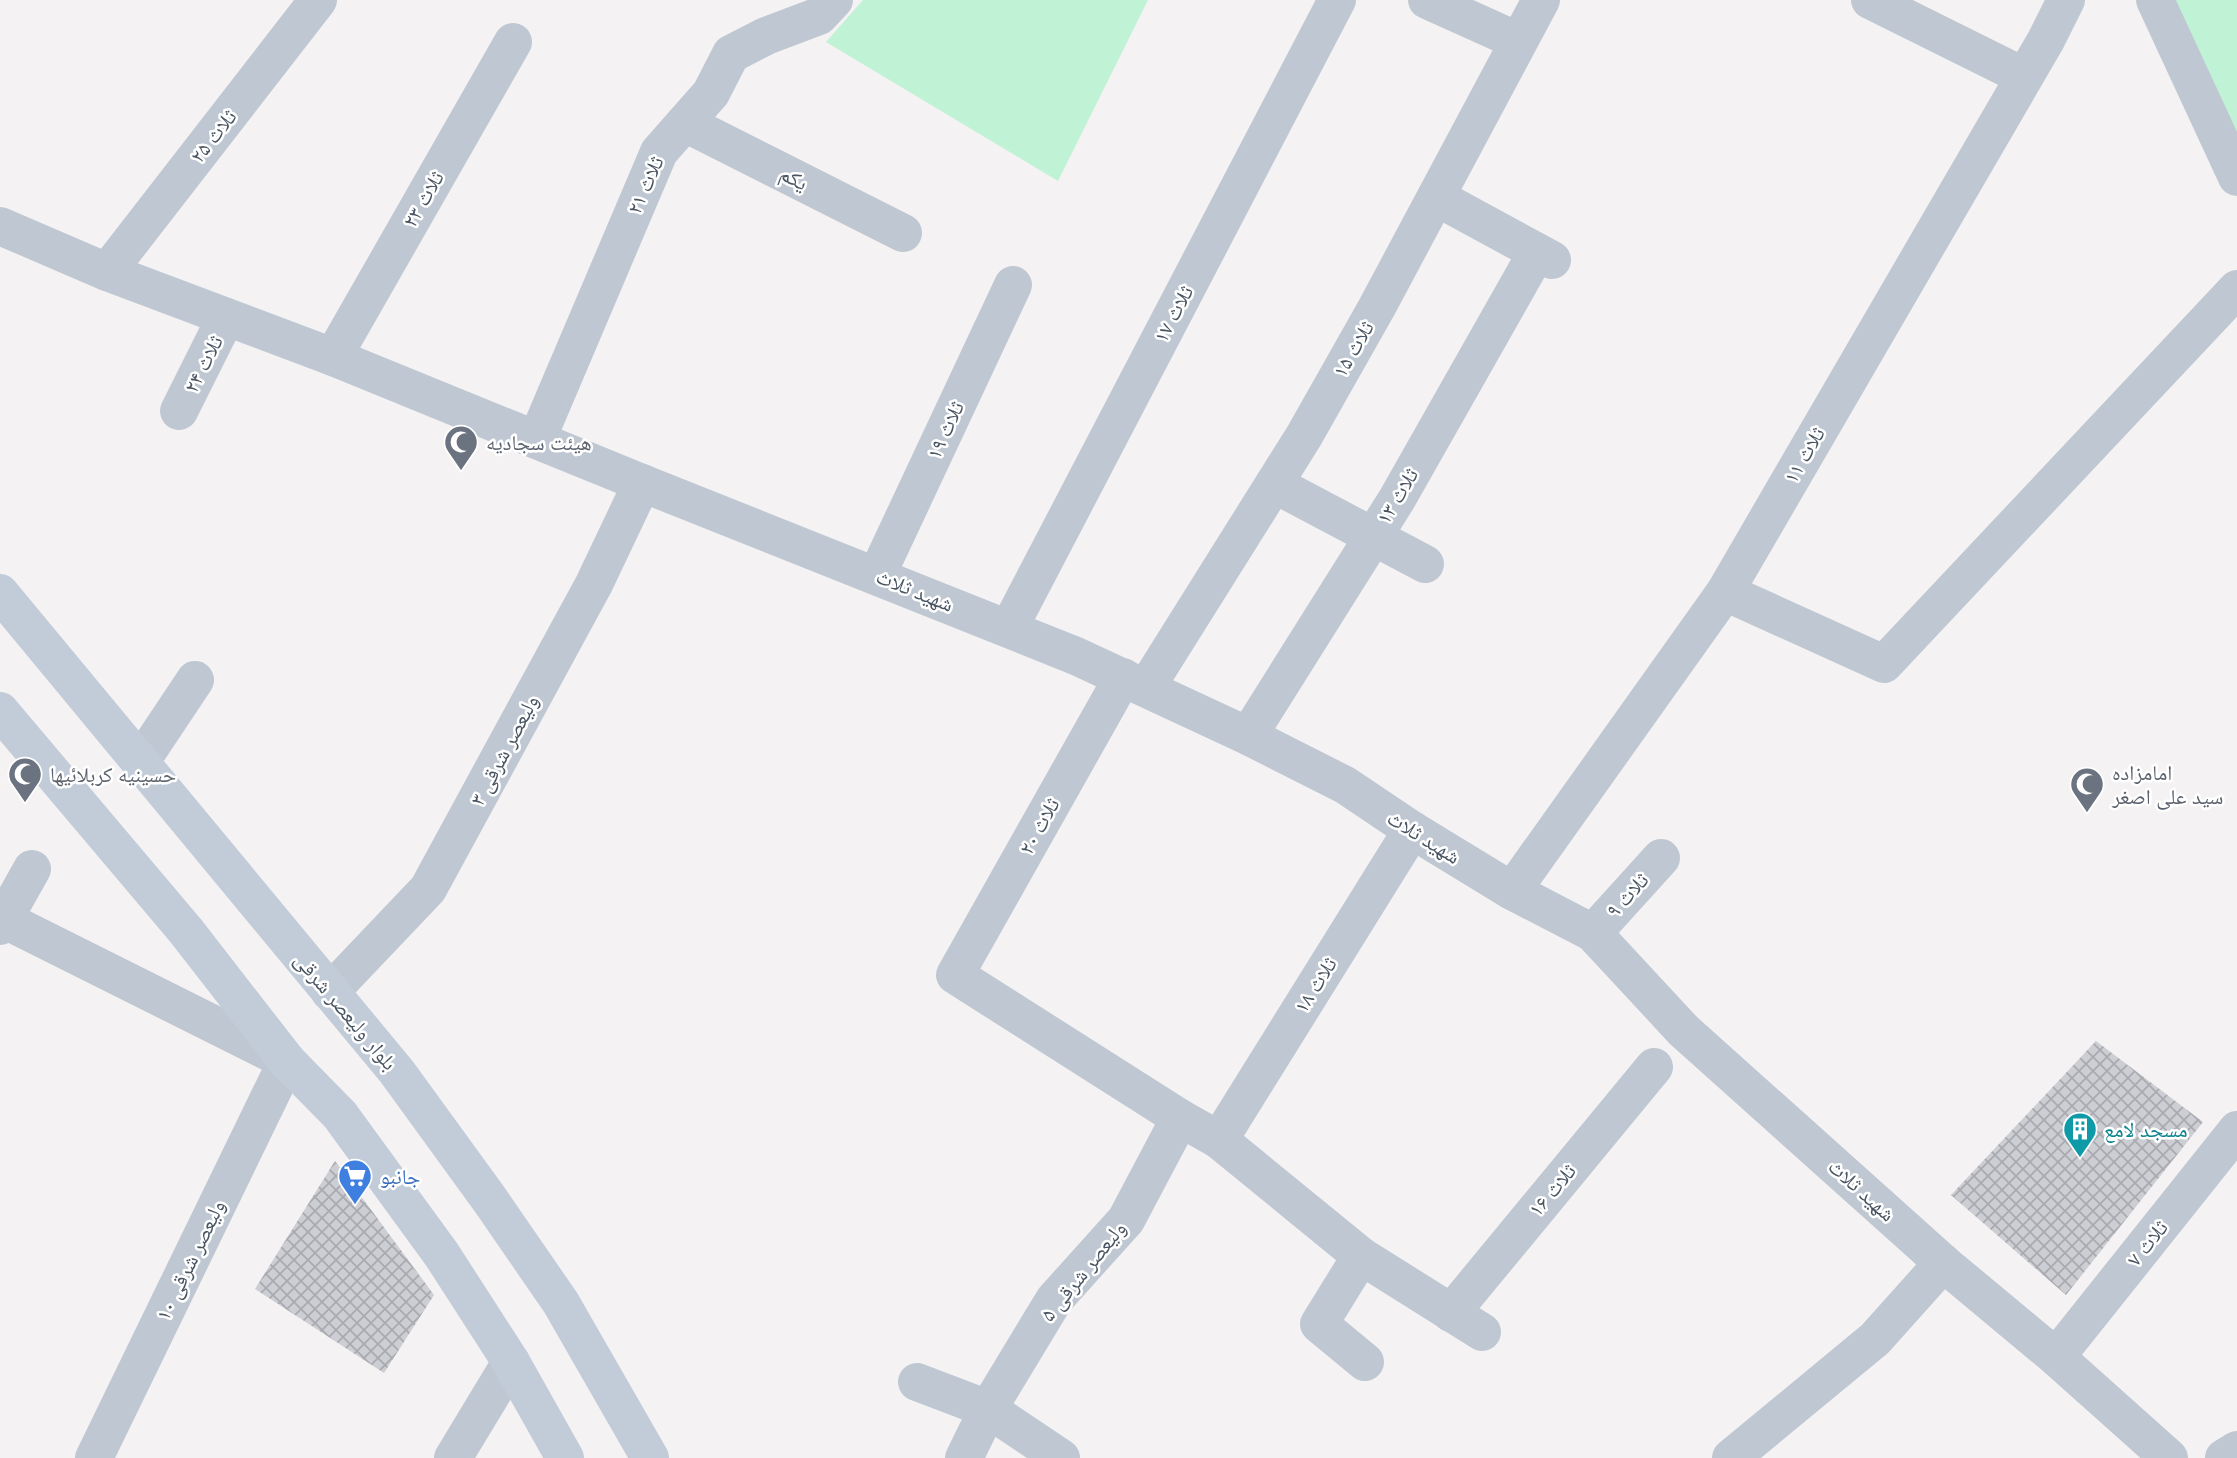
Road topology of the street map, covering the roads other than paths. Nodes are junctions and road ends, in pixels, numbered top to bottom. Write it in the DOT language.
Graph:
graph roads {
  1 [pos="318,0"];
  2 [pos="834,0"];
  3 [pos="1337,0"];
  4 [pos="1427,0"];
  5 [pos="1541,0"];
  6 [pos="1870,0"];
  7 [pos="2066,0"];
  8 [pos="2155,0"];
  9 [pos="1518,41"];
  10 [pos="513,42"];
  11 [pos="2023,76"];
  12 [pos="685,123"];
  13 [pos="2237,177"];
  14 [pos="1436,197"];
  15 [pos="0,226"];
  16 [pos="903,233"];
  17 [pos="107,272"];
  18 [pos="1013,285"];
  19 [pos="2237,289"];
  20 [pos="226,317"];
  21 [pos="333,357"];
  22 [pos="179,411"];
  23 [pos="537,439"];
  24 [pos="642,483"];
  25 [pos="1274,484"];
  26 [pos="1373,536"];
  27 [pos="1426,564"];
  28 [pos="877,575"];
  29 [pos="1725,592"];
  30 [pos="0,593"];
  31 [pos="1009,628"];
  32 [pos="195,680"];
  33 [pos="1135,682"];
  34 [pos="0,710"];
  35 [pos="1248,736"];
  36 [pos="141,761"];
  37 [pos="1412,830"];
  38 [pos="1661,858"];
  39 [pos="32,869"];
  40 [pos="1512,891"];
  41 [pos="2,922"];
  42 [pos="1593,933"];
  43 [pos="330,992"];
  44 [pos="287,1061"];
  45 [pos="1654,1067"];
  46 [pos="1180,1118"];
  47 [pos="2237,1130"];
  48 [pos="1219,1140"];
  49 [pos="1361,1256"];
  50 [pos="1942,1263"];
  51 [pos="2056,1357"];
  52 [pos="511,1362"];
  53 [pos="1365,1362"];
  54 [pos="918,1382"];
  55 [pos="988,1409"];
  56 [pos="2237,1450"];
  57 [pos="94,1458"];
  58 [pos="453,1458"];
  59 [pos="565,1458"];
  60 [pos="649,1458"];
  61 [pos="964,1458"];
  62 [pos="1061,1458"];
  63 [pos="1731,1458"];
  64 [pos="2169,1458"];
  65 [pos="2224,1458"];
  1 -- 17 [label="street, ثلاث ۲۵"];
  2 -- 12 [label="street, ثلاث ۲۱"];
  3 -- 31 [label="street, ثلاث ۱۷"];
  4 -- 9 [label="street"];
  5 -- 9 [label="street, ثلاث ۱۵"];
  6 -- 11 [label="street"];
  7 -- 11 [label="street, ثلاث ۱۱"];
  8 -- 13 [label="street"];
  9 -- 14 [label="street, ثلاث ۱۵"];
  10 -- 21 [label="street, ثلاث ۲۳"];
  11 -- 29 [label="street, ثلاث ۱۱"];
  12 -- 16 [label="street, یکم"];
  12 -- 23 [label="street, ثلاث ۲۱"];
  14 -- 25 [label="street, ثلاث ۱۵"];
  14 -- 26 [label="street, ثلاث ۱۳"];
  15 -- 17 [label="street, شهید ثلاث"];
  17 -- 20 [label="street, شهید ثلاث"];
  18 -- 28 [label="street, ثلاث ۱۹"];
  19 -- 29 [label="street"];
  20 -- 21 [label="street, شهید ثلاث"];
  20 -- 22 [label="street, ثلاث ۲۴"];
  21 -- 23 [label="street, شهید ثلاث"];
  23 -- 24 [label="street, شهید ثلاث"];
  24 -- 28 [label="street, شهید ثلاث"];
  24 -- 43 [label="street, ولیعصر شرقی ۳"];
  25 -- 26 [label="street"];
  25 -- 33 [label="street, ثلاث ۱۵"];
  26 -- 27 [label="street"];
  26 -- 35 [label="street, ثلاث ۱۳"];
  28 -- 31 [label="street, شهید ثلاث"];
  29 -- 40 [label="street, ثلاث ۱۱"];
  30 -- 36 [label="street, بلوار ولیعصر شرقی"];
  31 -- 33 [label="street, شهید ثلاث"];
  32 -- 36 [label="street"];
  33 -- 35 [label="street, شهید ثلاث"];
  33 -- 46 [label="street, ثلاث ۲۰"];
  34 -- 44 [label="street"];
  35 -- 37 [label="street, شهید ثلاث"];
  36 -- 43 [label="street, بلوار ولیعصر شرقی"];
  37 -- 40 [label="street, شهید ثلاث"];
  37 -- 48 [label="street, ثلاث ۱۸"];
  38 -- 42 [label="street, ثلاث ۹"];
  39 -- 41 [label="street"];
  40 -- 42 [label="street, شهید ثلاث"];
  41 -- 44 [label="street"];
  42 -- 50 [label="street, شهید ثلاث"];
  43 -- 60 [label="street, بلوار ولیعصر شرقی"];
  44 -- 52 [label="street"];
  44 -- 57 [label="street, ولیعصر شرقی ۱۰"];
  45 -- 49 [label="street, ثلاث ۱۶"];
  46 -- 48 [label="street"];
  46 -- 55 [label="street, ولیعصر شرقی ۵"];
  47 -- 51 [label="street, ثلاث ۷"];
  48 -- 49 [label="street"];
  49 -- 53 [label="street"];
  50 -- 51 [label="street, شهید ثلاث"];
  50 -- 63 [label="street"];
  51 -- 64 [label="street, شهید ثلاث"];
  52 -- 58 [label="street"];
  52 -- 59 [label="street"];
  54 -- 55 [label="street"];
  55 -- 61 [label="street, ولیعصر شرقی ۵"];
  55 -- 62 [label="street"];
  56 -- 65 [label="street"];
}
